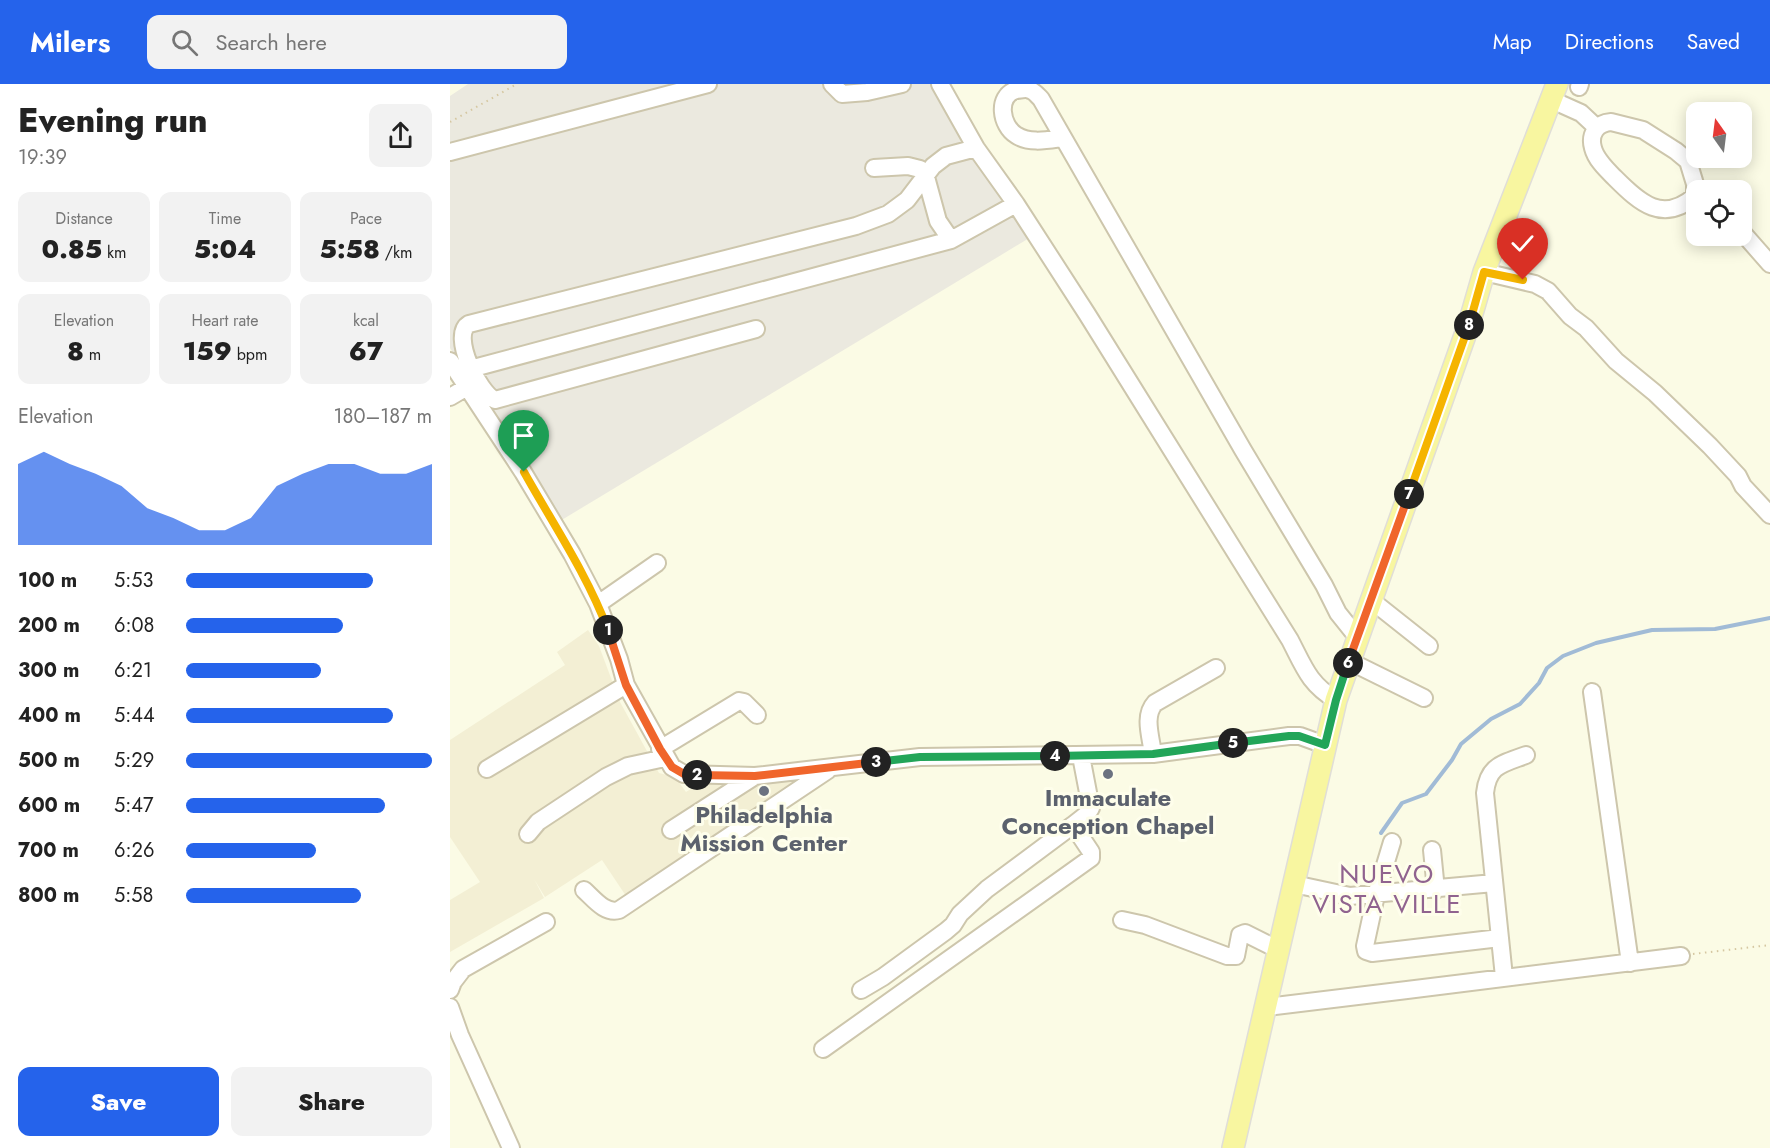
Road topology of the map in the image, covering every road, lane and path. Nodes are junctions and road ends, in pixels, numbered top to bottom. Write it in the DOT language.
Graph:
graph roads {
  1 [pos="517,84"];
  2 [pos="708,84"];
  3 [pos="832,84"];
  4 [pos="902,84"];
  5 [pos="940,84"];
  6 [pos="1569,94"];
  7 [pos="450,122"];
  8 [pos="1596,127"];
  9 [pos="1062,138"];
  10 [pos="976,148"];
  11 [pos="450,152"];
  12 [pos="874,168"];
  13 [pos="926,177"];
  14 [pos="1694,180"];
  15 [pos="1686,202"];
  16 [pos="1016,204"];
  17 [pos="951,240"];
  18 [pos="1752,243"];
  19 [pos="1770,264"];
  20 [pos="1484,272"];
  21 [pos="756,329"];
  22 [pos="450,361"];
  23 [pos="470,369"];
  24 [pos="467,387"];
  25 [pos="450,398"];
  26 [pos="1770,515"];
  27 [pos="657,563"];
  28 [pos="1371,600"];
  29 [pos="598,604"];
  30 [pos="1358,638"];
  31 [pos="1430,646"];
  32 [pos="1349,661"];
  33 [pos="1216,668"];
  34 [pos="626,685"];
  35 [pos="1592,692"];
  36 [pos="1425,698"];
  37 [pos="1336,700"];
  38 [pos="757,715"];
  39 [pos="1325,745"];
  40 [pos="662,753"];
  41 [pos="1153,754"];
  42 [pos="1526,755"];
  43 [pos="1081,756"];
  44 [pos="831,768"];
  45 [pos="487,769"];
  46 [pos="755,776"];
  47 [pos="1073,825"];
  48 [pos="671,830"];
  49 [pos="528,834"];
  50 [pos="1392,843"];
  51 [pos="1431,850"];
  52 [pos="1494,883"];
  53 [pos="1294,884"];
  54 [pos="584,890"];
  55 [pos="1436,890"];
  56 [pos="1376,895"];
  57 [pos="1122,920"];
  58 [pos="546,922"];
  59 [pos="1500,938"];
  60 [pos="1770,945"];
  61 [pos="1279,950"];
  62 [pos="1681,956"];
  63 [pos="1630,963"];
  64 [pos="1504,977"];
  65 [pos="450,990"];
  66 [pos="861,990"];
  67 [pos="450,1007"];
  68 [pos="1267,1007"];
  69 [pos="822,1049"];
  70 [pos="511,1148"];
  71 [pos="1233,1148"];
  1 -- 7 [label="path"];
  2 -- 11 [label="street"];
  3 -- 4 [label="street"];
  5 -- 10 [label="street"];
  6 -- 8 [label="street"];
  6 -- 20 [label="main road"];
  8 -- 14 [label="street"];
  8 -- 15 [label="street"];
  9 -- 30 [label="street"];
  10 -- 13 [label="street"];
  10 -- 16 [label="street"];
  12 -- 13 [label="street"];
  13 -- 17 [label="street"];
  13 -- 23 [label="street"];
  16 -- 17 [label="street"];
  16 -- 37 [label="street"];
  17 -- 23 [label="street"];
  18 -- 19 [label="street"];
  20 -- 26 [label="street"];
  20 -- 28 [label="main road"];
  21 -- 23 [label="street"];
  22 -- 24 [label="street"];
  24 -- 25 [label="street"];
  24 -- 29 [label="street"];
  27 -- 29 [label="street"];
  28 -- 30 [label="main road"];
  28 -- 31 [label="street"];
  29 -- 34 [label="street"];
  30 -- 32 [label="main road"];
  32 -- 36 [label="street"];
  32 -- 37 [label="main road"];
  33 -- 41 [label="street"];
  34 -- 40 [label="street"];
  34 -- 45 [label="street"];
  35 -- 63 [label="street"];
  37 -- 39 [label="main road"];
  38 -- 40 [label="street"];
  39 -- 41 [label="street"];
  39 -- 53 [label="main road"];
  40 -- 46 [label="street"];
  40 -- 49 [label="street"];
  41 -- 43 [label="street"];
  42 -- 52 [label="street"];
  43 -- 44 [label="street"];
  43 -- 47 [label="street"];
  44 -- 46 [label="street"];
  44 -- 54 [label="street"];
  46 -- 48 [label="street"];
  47 -- 66 [label="street"];
  47 -- 69 [label="street"];
  50 -- 56 [label="street"];
  51 -- 55 [label="street"];
  52 -- 55 [label="street"];
  52 -- 59 [label="street"];
  53 -- 56 [label="street"];
  53 -- 61 [label="main road"];
  55 -- 56 [label="street"];
  56 -- 59 [label="street"];
  57 -- 61 [label="street"];
  58 -- 65 [label="street"];
  59 -- 64 [label="street"];
  60 -- 62 [label="path"];
  61 -- 68 [label="main road"];
  62 -- 63 [label="street"];
  63 -- 64 [label="street"];
  64 -- 68 [label="street"];
  67 -- 70 [label="street"];
  68 -- 71 [label="main road"];
}
